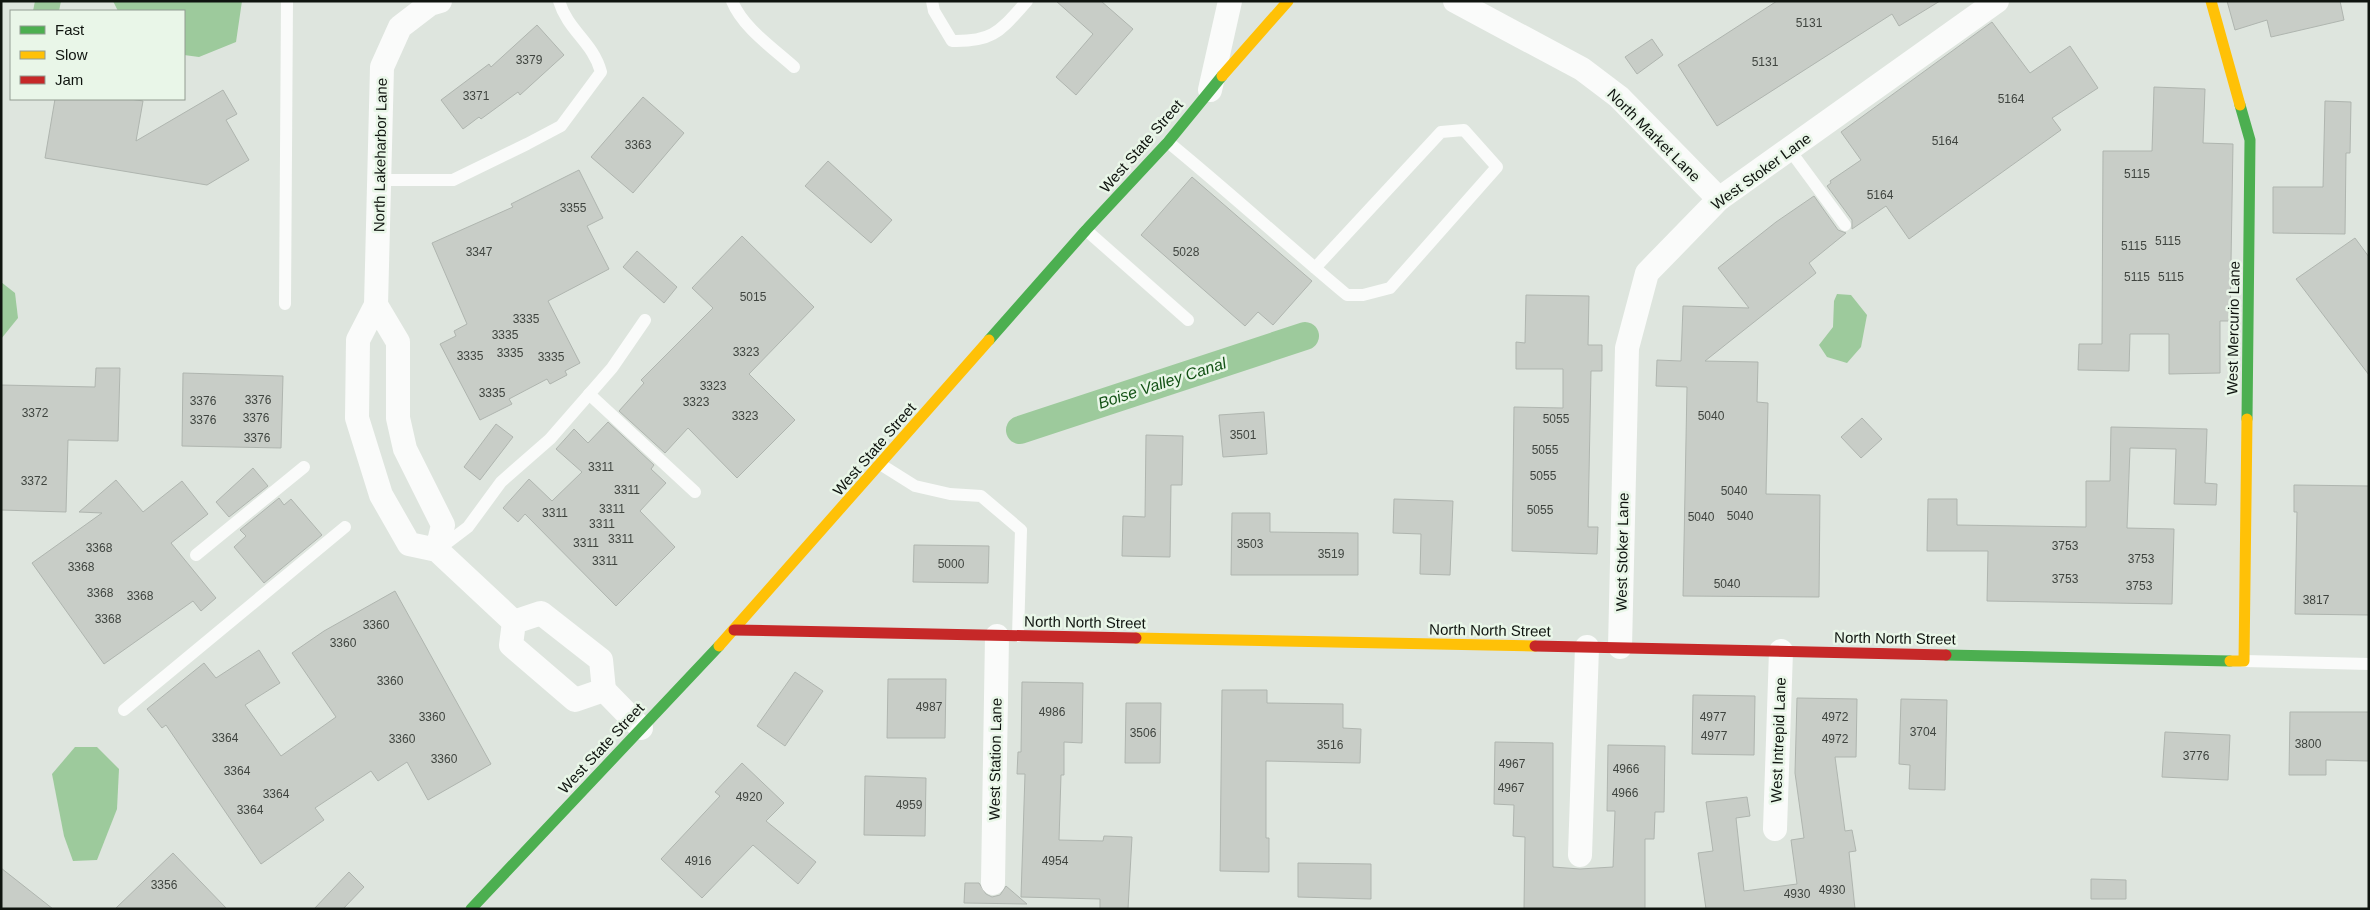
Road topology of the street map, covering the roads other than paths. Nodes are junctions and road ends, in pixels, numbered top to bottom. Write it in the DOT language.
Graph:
graph roads {
  1 [pos="287,1"];
  2 [pos="440,1"];
  3 [pos="559,1"];
  4 [pos="732,1"];
  5 [pos="932,1"];
  6 [pos="1027,1"];
  7 [pos="1230,1"];
  8 [pos="1288,1"];
  9 [pos="1455,1"];
  10 [pos="1997,1"];
  11 [pos="2211,1"];
  12 [pos="794,67"];
  13 [pos="1210,90"];
  14 [pos="1168,142"];
  15 [pos="1789,149"];
  16 [pos="379,180"];
  17 [pos="1719,199"];
  18 [pos="1845,225"];
  19 [pos="1086,230"];
  20 [pos="1315,268"];
  21 [pos="285,304"];
  22 [pos="376,306"];
  23 [pos="645,320"];
  24 [pos="1188,320"];
  25 [pos="589,394"];
  26 [pos="880,464"];
  27 [pos="304,467"];
  28 [pos="695,492"];
  29 [pos="345,527"];
  30 [pos="436,550"];
  31 [pos="196,555"];
  32 [pos="514,622"];
  33 [pos="734,630"];
  34 [pos="1007,636"];
  35 [pos="1587,647"];
  36 [pos="1620,648"];
  37 [pos="1781,651"];
  38 [pos="2244,661"];
  39 [pos="2369,664"];
  40 [pos="604,690"];
  41 [pos="124,710"];
  42 [pos="641,728"];
  43 [pos="1775,829"];
  44 [pos="1580,855"];
  45 [pos="993,883"];
  46 [pos="471,909"];
  1 -- 21 [label="lane"];
  2 -- 16 [label="street, North Lakeharbor Lane"];
  3 -- 16 [label="lane"];
  4 -- 12 [label="lane"];
  5 -- 6 [label="lane"];
  7 -- 13 [label="street"];
  8 -- 13 [label="street, West State Street"];
  9 -- 17 [label="street, North Market Lane"];
  10 -- 15 [label="street, West Stoker Lane"];
  11 -- 38 [label="street, West Mercurio Lane"];
  13 -- 14 [label="street, West State Street"];
  14 -- 19 [label="street, West State Street"];
  14 -- 20 [label="lane"];
  15 -- 17 [label="street, West Stoker Lane"];
  15 -- 18 [label="lane"];
  16 -- 22 [label="street, North Lakeharbor Lane"];
  17 -- 36 [label="street, West Stoker Lane"];
  19 -- 24 [label="lane"];
  19 -- 26 [label="street, West State Street"];
  20 -- 20 [label="lane"];
  22 -- 30 [label="street"];
  22 -- 30 [label="street, North Lakeharbor Lane"];
  23 -- 25 [label="lane"];
  25 -- 28 [label="lane"];
  25 -- 30 [label="lane"];
  26 -- 33 [label="street, West State Street"];
  26 -- 34 [label="lane"];
  27 -- 31 [label="lane"];
  29 -- 41 [label="lane"];
  30 -- 32 [label="street"];
  32 -- 40 [label="street"];
  32 -- 40 [label="street"];
  33 -- 34 [label="street, North North Street"];
  33 -- 42 [label="street, West State Street"];
  34 -- 35 [label="street, North North Street"];
  34 -- 45 [label="street, West Station Lane"];
  35 -- 36 [label="street, North North Street"];
  35 -- 44 [label="street"];
  36 -- 37 [label="street, North North Street"];
  37 -- 38 [label="street, North North Street"];
  37 -- 43 [label="street, West Intrepid Lane"];
  38 -- 39 [label="lane"];
  40 -- 42 [label="street"];
  42 -- 46 [label="street, West State Street"];
}
